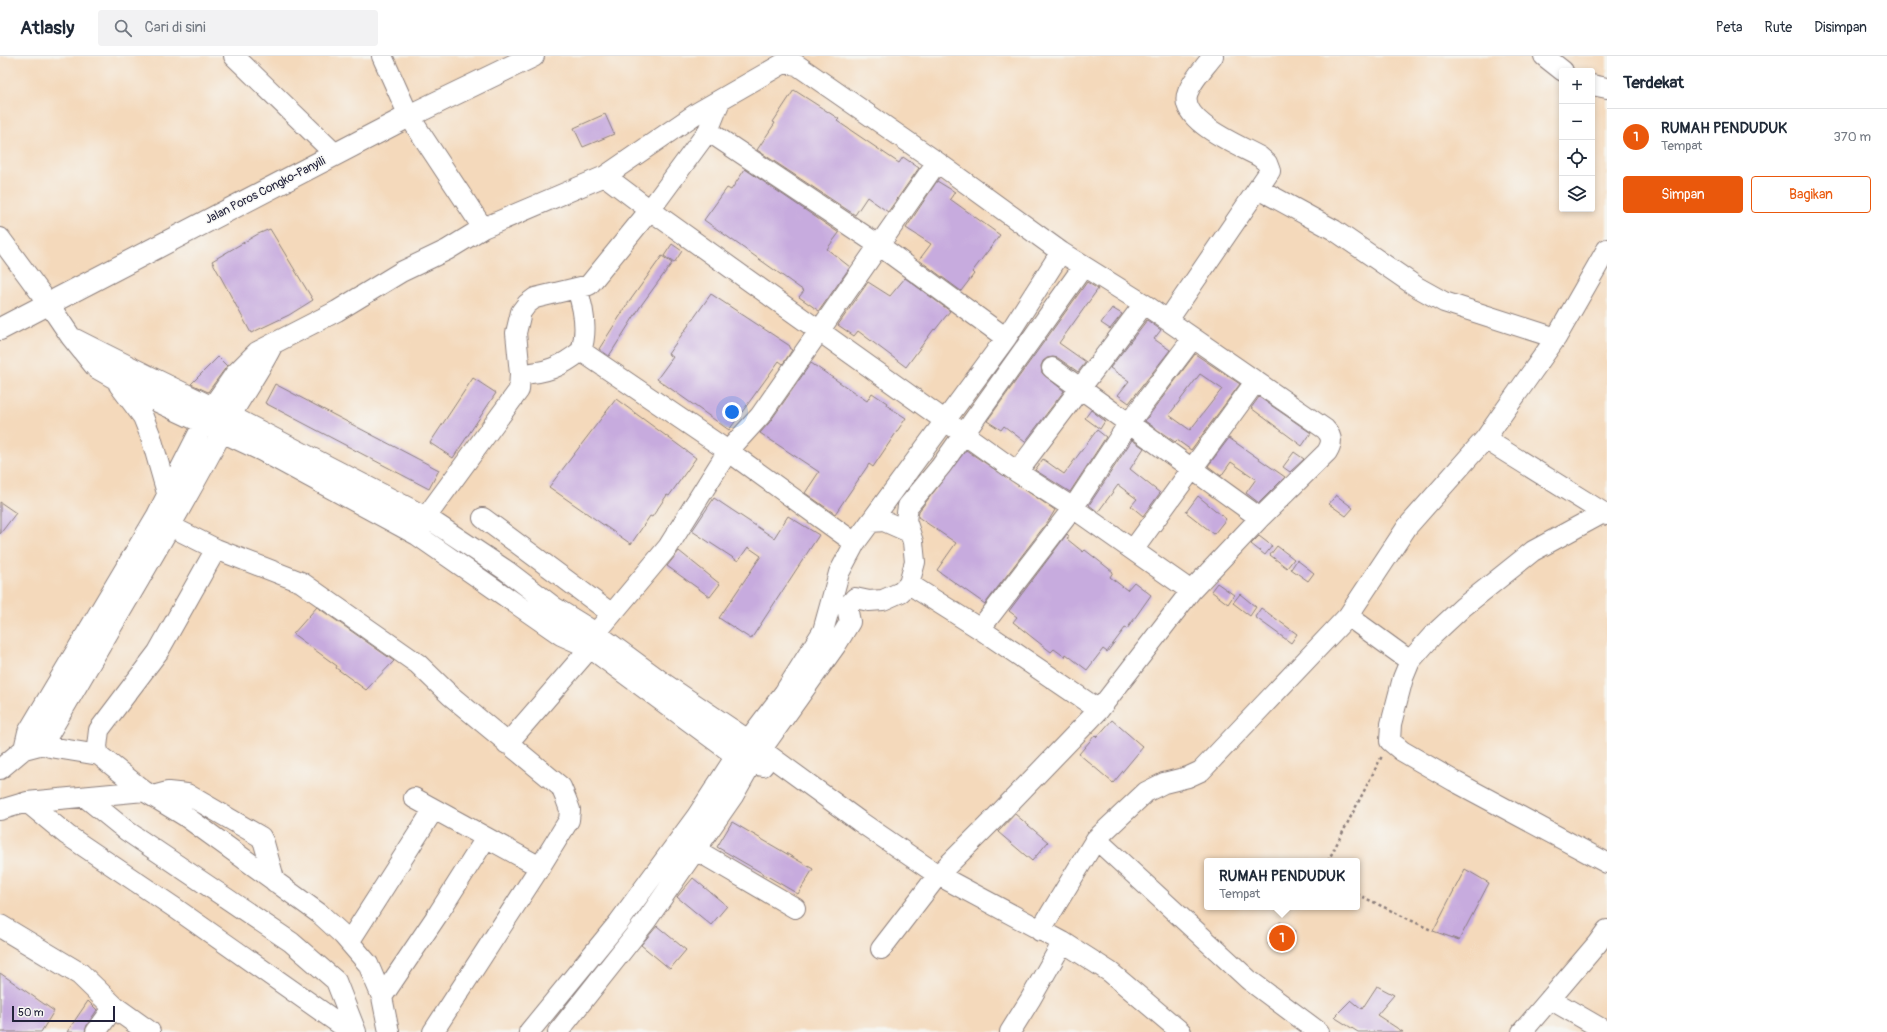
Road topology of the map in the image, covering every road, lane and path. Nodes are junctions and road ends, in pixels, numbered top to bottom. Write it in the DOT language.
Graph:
graph roads {
  1 [pos="234,56"];
  2 [pos="382,56"];
  3 [pos="533,56"];
  4 [pos="1213,56"];
  5 [pos="1544,56"];
  6 [pos="1559,68"];
  7 [pos="1595,86"];
  8 [pos="1607,88"];
  9 [pos="720,101"];
  10 [pos="409,116"];
  11 [pos="708,131"];
  12 [pos="335,154"];
  13 [pos="937,162"];
  14 [pos="605,176"];
  15 [pos="1259,188"];
  16 [pos="650,210"];
  17 [pos="483,228"];
  18 [pos="0,238"];
  19 [pos="880,246"];
  20 [pos="1607,249"];
  21 [pos="1061,252"];
  22 [pos="1084,267"];
  23 [pos="577,289"];
  24 [pos="48,303"];
  25 [pos="1144,304"];
  26 [pos="1168,320"];
  27 [pos="0,329"];
  28 [pos="819,331"];
  29 [pos="71,337"];
  30 [pos="1006,338"];
  31 [pos="1193,338"];
  32 [pos="1556,338"];
  33 [pos="274,342"];
  34 [pos="581,351"];
  35 [pos="1052,368"];
  36 [pos="520,374"];
  37 [pos="115,380"];
  38 [pos="1256,381"];
  39 [pos="1081,388"];
  40 [pos="208,415"];
  41 [pos="946,420"];
  42 [pos="1129,423"];
  43 [pos="227,424"];
  44 [pos="964,433"];
  45 [pos="1485,440"];
  46 [pos="728,451"];
  47 [pos="1192,469"];
  48 [pos="1017,472"];
  49 [pos="167,493"];
  50 [pos="1073,508"];
  51 [pos="1605,514"];
  52 [pos="426,517"];
  53 [pos="483,518"];
  54 [pos="1260,518"];
  55 [pos="163,521"];
  56 [pos="871,522"];
  57 [pos="909,532"];
  58 [pos="417,536"];
  59 [pos="855,543"];
  60 [pos="216,548"];
  61 [pos="1133,550"];
  62 [pos="839,573"];
  63 [pos="909,584"];
  64 [pos="1191,591"];
  65 [pos="855,598"];
  66 [pos="612,614"];
  67 [pos="1348,616"];
  68 [pos="980,629"];
  69 [pos="593,640"];
  70 [pos="1410,661"];
  71 [pos="1098,710"];
  72 [pos="1390,741"];
  73 [pos="32,742"];
  74 [pos="507,744"];
  75 [pos="749,753"];
  76 [pos="99,755"];
  77 [pos="0,769"];
  78 [pos="148,793"];
  79 [pos="85,797"];
  80 [pos="414,798"];
  81 [pos="27,802"];
  82 [pos="434,809"];
  83 [pos="0,810"];
  84 [pos="486,838"];
  85 [pos="1096,839"];
  86 [pos="696,850"];
  87 [pos="1330,858"];
  88 [pos="1607,863"];
  89 [pos="540,867"];
  90 [pos="938,875"];
  91 [pos="275,882"];
  92 [pos="1360,895"];
  93 [pos="795,908"];
  94 [pos="0,926"];
  95 [pos="1607,930"];
  96 [pos="1040,931"];
  97 [pos="1434,931"];
  98 [pos="349,942"];
  99 [pos="1063,942"];
  100 [pos="881,949"];
  101 [pos="560,994"];
  102 [pos="382,997"];
  103 [pos="1550,999"];
  104 [pos="114,1007"];
  105 [pos="578,1008"];
  106 [pos="96,1032"];
  107 [pos="150,1032"];
  108 [pos="351,1032"];
  109 [pos="356,1032"];
  110 [pos="389,1032"];
  111 [pos="433,1032"];
  112 [pos="529,1032"];
  113 [pos="558,1032"];
  114 [pos="1010,1032"];
  115 [pos="1181,1032"];
  116 [pos="1319,1032"];
  117 [pos="1522,1032"];
  118 [pos="1607,1032"];
  1 -- 12 [label="street"];
  2 -- 10 [label="street"];
  3 -- 10 [label="main road, Jalan Poros Congko-Panyili"];
  4 -- 15 [label="street"];
  5 -- 6 [label="street"];
  7 -- 8 [label="street"];
  9 -- 11 [label="street"];
  9 -- 13 [label="street"];
  9 -- 14 [label="street"];
  10 -- 12 [label="main road, Jalan Poros Congko-Panyili"];
  10 -- 17 [label="street"];
  11 -- 16 [label="street"];
  11 -- 19 [label="street"];
  12 -- 24 [label="main road, Jalan Poros Congko-Panyili"];
  13 -- 19 [label="street"];
  13 -- 21 [label="street"];
  14 -- 16 [label="street"];
  14 -- 17 [label="street"];
  15 -- 26 [label="street"];
  15 -- 32 [label="street"];
  16 -- 23 [label="street"];
  16 -- 28 [label="street"];
  17 -- 33 [label="street"];
  18 -- 24 [label="street"];
  19 -- 28 [label="street"];
  19 -- 30 [label="street"];
  20 -- 32 [label="street"];
  21 -- 22 [label="street"];
  21 -- 30 [label="street"];
  22 -- 25 [label="street"];
  22 -- 44 [label="street"];
  23 -- 34 [label="street"];
  23 -- 36 [label="street"];
  24 -- 27 [label="main road, Jalan Poros Congko-Panyili"];
  24 -- 29 [label="street"];
  25 -- 26 [label="street"];
  25 -- 39 [label="street"];
  26 -- 31 [label="street"];
  28 -- 41 [label="street"];
  28 -- 46 [label="street"];
  29 -- 37 [label="street"];
  29 -- 40 [label="street"];
  30 -- 41 [label="street"];
  31 -- 38 [label="street"];
  31 -- 42 [label="street"];
  32 -- 45 [label="street"];
  33 -- 40 [label="street"];
  33 -- 43 [label="street"];
  34 -- 36 [label="street"];
  34 -- 46 [label="street"];
  35 -- 39 [label="street"];
  36 -- 52 [label="street"];
  37 -- 40 [label="street"];
  37 -- 49 [label="street"];
  38 -- 47 [label="street"];
  38 -- 54 [label="street"];
  39 -- 42 [label="street"];
  39 -- 48 [label="street"];
  40 -- 43 [label="street"];
  40 -- 49 [label="street"];
  41 -- 44 [label="street"];
  41 -- 56 [label="street"];
  42 -- 47 [label="street"];
  42 -- 50 [label="street"];
  43 -- 52 [label="street"];
  43 -- 55 [label="street"];
  43 -- 58 [label="street"];
  44 -- 48 [label="street"];
  44 -- 57 [label="street"];
  45 -- 51 [label="street"];
  45 -- 67 [label="street"];
  46 -- 59 [label="street"];
  46 -- 66 [label="street"];
  47 -- 54 [label="street"];
  47 -- 61 [label="street"];
  48 -- 50 [label="street"];
  49 -- 55 [label="street"];
  50 -- 61 [label="street"];
  50 -- 68 [label="street"];
  51 -- 70 [label="street"];
  52 -- 58 [label="street"];
  52 -- 69 [label="street"];
  53 -- 66 [label="street"];
  54 -- 64 [label="street"];
  55 -- 60 [label="street"];
  55 -- 73 [label="street"];
  56 -- 57 [label="street"];
  56 -- 59 [label="street"];
  57 -- 63 [label="street"];
  58 -- 69 [label="street"];
  59 -- 62 [label="street"];
  60 -- 74 [label="street"];
  60 -- 76 [label="street"];
  61 -- 64 [label="street"];
  62 -- 65 [label="street"];
  62 -- 75 [label="street"];
  63 -- 65 [label="street"];
  63 -- 68 [label="street"];
  64 -- 71 [label="street"];
  65 -- 75 [label="street"];
  66 -- 69 [label="street"];
  67 -- 70 [label="street"];
  67 -- 85 [label="street"];
  68 -- 71 [label="street"];
  69 -- 74 [label="street"];
  69 -- 75 [label="street"];
  70 -- 72 [label="street"];
  71 -- 90 [label="street"];
  72 -- 87 [label="path"];
  72 -- 88 [label="street"];
  73 -- 76 [label="street"];
  73 -- 77 [label="street"];
  74 -- 89 [label="street"];
  75 -- 86 [label="street"];
  75 -- 90 [label="street"];
  75 -- 101 [label="street"];
  76 -- 78 [label="street"];
  78 -- 79 [label="street"];
  78 -- 91 [label="street"];
  78 -- 91 [label="street"];
  79 -- 81 [label="street"];
  79 -- 109 [label="street"];
  80 -- 82 [label="street"];
  81 -- 83 [label="street"];
  81 -- 108 [label="street"];
  82 -- 84 [label="street"];
  82 -- 98 [label="street"];
  84 -- 89 [label="street"];
  84 -- 102 [label="street"];
  85 -- 96 [label="street"];
  85 -- 116 [label="street"];
  86 -- 93 [label="street"];
  86 -- 105 [label="street"];
  89 -- 111 [label="street"];
  90 -- 96 [label="street"];
  90 -- 100 [label="street"];
  91 -- 98 [label="street"];
  92 -- 97 [label="path"];
  94 -- 104 [label="main road"];
  95 -- 103 [label="street"];
  96 -- 99 [label="street"];
  98 -- 102 [label="street"];
  99 -- 114 [label="street"];
  99 -- 115 [label="street"];
  101 -- 105 [label="street"];
  101 -- 112 [label="street"];
  102 -- 110 [label="street"];
  103 -- 117 [label="street"];
  103 -- 118 [label="street"];
  104 -- 106 [label="street"];
  104 -- 107 [label="main road"];
  105 -- 113 [label="street"];
}
